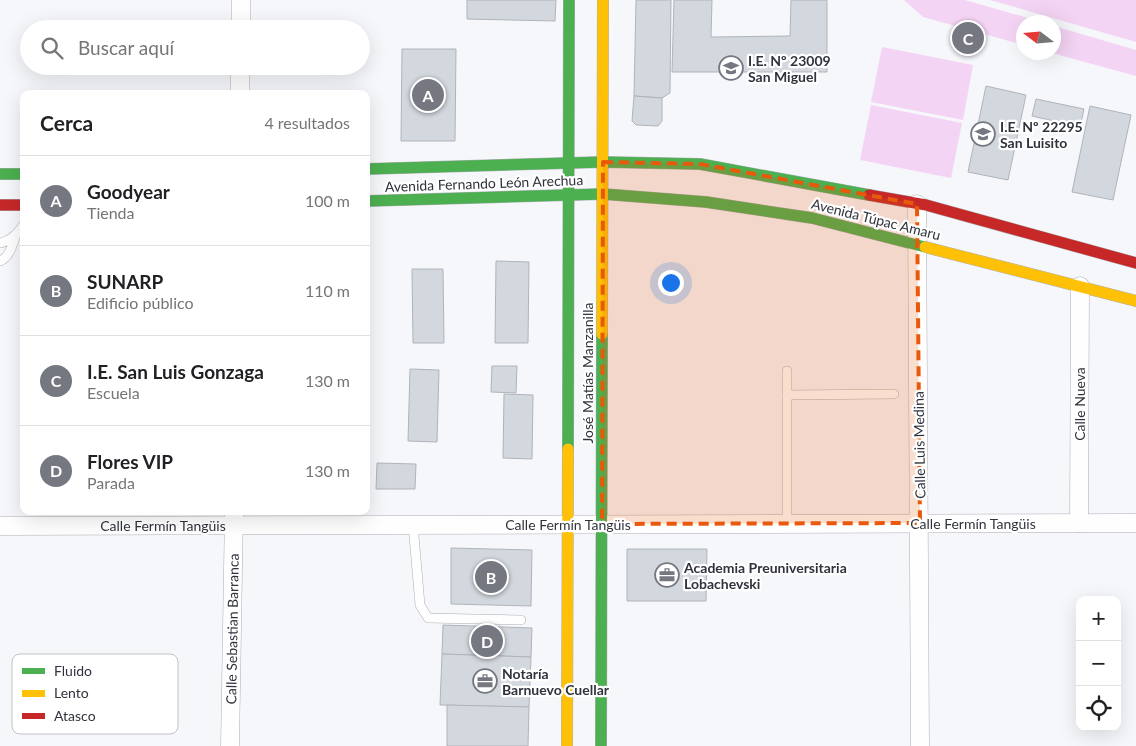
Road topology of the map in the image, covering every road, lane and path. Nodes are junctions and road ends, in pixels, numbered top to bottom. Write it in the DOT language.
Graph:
graph roads {
  1 [pos="241,0"];
  2 [pos="569,0"];
  3 [pos="603,0"];
  4 [pos="240,20"];
  5 [pos="240,75"];
  6 [pos="240,90"];
  7 [pos="603,162"];
  8 [pos="569,163"];
  9 [pos="370,169"];
  10 [pos="0,174"];
  11 [pos="20,174"];
  12 [pos="603,194"];
  13 [pos="569,196"];
  14 [pos="370,201"];
  15 [pos="917,204"];
  16 [pos="0,205"];
  17 [pos="20,205"];
  18 [pos="20,230"];
  19 [pos="16,235"];
  20 [pos="1,243"];
  21 [pos="917,244"];
  22 [pos="0,260"];
  23 [pos="1136,263"];
  24 [pos="1080,286"];
  25 [pos="1136,301"];
  26 [pos="787,371"];
  27 [pos="894,394"];
  28 [pos="787,395"];
  29 [pos="234,518"];
  30 [pos="920,523"];
  31 [pos="1079,523"];
  32 [pos="1136,523"];
  33 [pos="413,524"];
  34 [pos="568,524"];
  35 [pos="602,524"];
  36 [pos="787,524"];
  37 [pos="0,526"];
  38 [pos="521,620"];
  39 [pos="230,746"];
  40 [pos="567,746"];
  41 [pos="600,746"];
  42 [pos="920,746"];
  1 -- 4 [label="street"];
  2 -- 8 [label="main road, José Matías Manzanilla"];
  3 -- 7 [label="main road, José Matías Manzanilla"];
  5 -- 6 [label="street"];
  7 -- 8 [label="main road, Avenida Fernando León Arechua"];
  7 -- 12 [label="main road, José Matías Manzanilla"];
  7 -- 15 [label="main road, Avenida Túpac Amaru"];
  8 -- 9 [label="main road, Avenida Fernando León Arechua"];
  8 -- 13 [label="main road, José Matías Manzanilla"];
  10 -- 11 [label="main road"];
  12 -- 13 [label="main road, Avenida Fernando León Arechua"];
  12 -- 21 [label="main road, Avenida Túpac Amaru"];
  12 -- 35 [label="main road, José Matías Manzanilla"];
  13 -- 14 [label="main road, Avenida Fernando León Arechua"];
  13 -- 34 [label="main road, José Matías Manzanilla"];
  15 -- 21 [label="street, Calle Luis Medina"];
  15 -- 23 [label="main road, Avenida Túpac Amaru"];
  16 -- 17 [label="main road"];
  18 -- 19 [label="lane"];
  19 -- 20 [label="lane"];
  19 -- 22 [label="lane"];
  21 -- 24 [label="main road, Avenida Túpac Amaru"];
  21 -- 30 [label="street, Calle Luis Medina"];
  24 -- 25 [label="main road, Avenida Túpac Amaru"];
  24 -- 31 [label="street, Calle Nueva"];
  26 -- 28 [label="lane"];
  27 -- 28 [label="lane"];
  28 -- 36 [label="lane"];
  29 -- 33 [label="street, Calle Fermín Tangüis"];
  29 -- 37 [label="street, Calle Fermín Tangüis"];
  29 -- 39 [label="street, Calle Sebastian Barranca"];
  30 -- 31 [label="street, Calle Fermín Tangüis"];
  30 -- 36 [label="street, Calle Fermín Tangüis"];
  30 -- 42 [label="street, Calle Luis Medina"];
  31 -- 32 [label="street, Calle Fermín Tangüis"];
  33 -- 34 [label="street, Calle Fermín Tangüis"];
  33 -- 38 [label="lane"];
  34 -- 35 [label="street, Calle Fermín Tangüis"];
  34 -- 40 [label="main road, José Matías Manzanilla"];
  35 -- 36 [label="street, Calle Fermín Tangüis"];
  35 -- 41 [label="main road, José Matías Manzanilla"];
}
